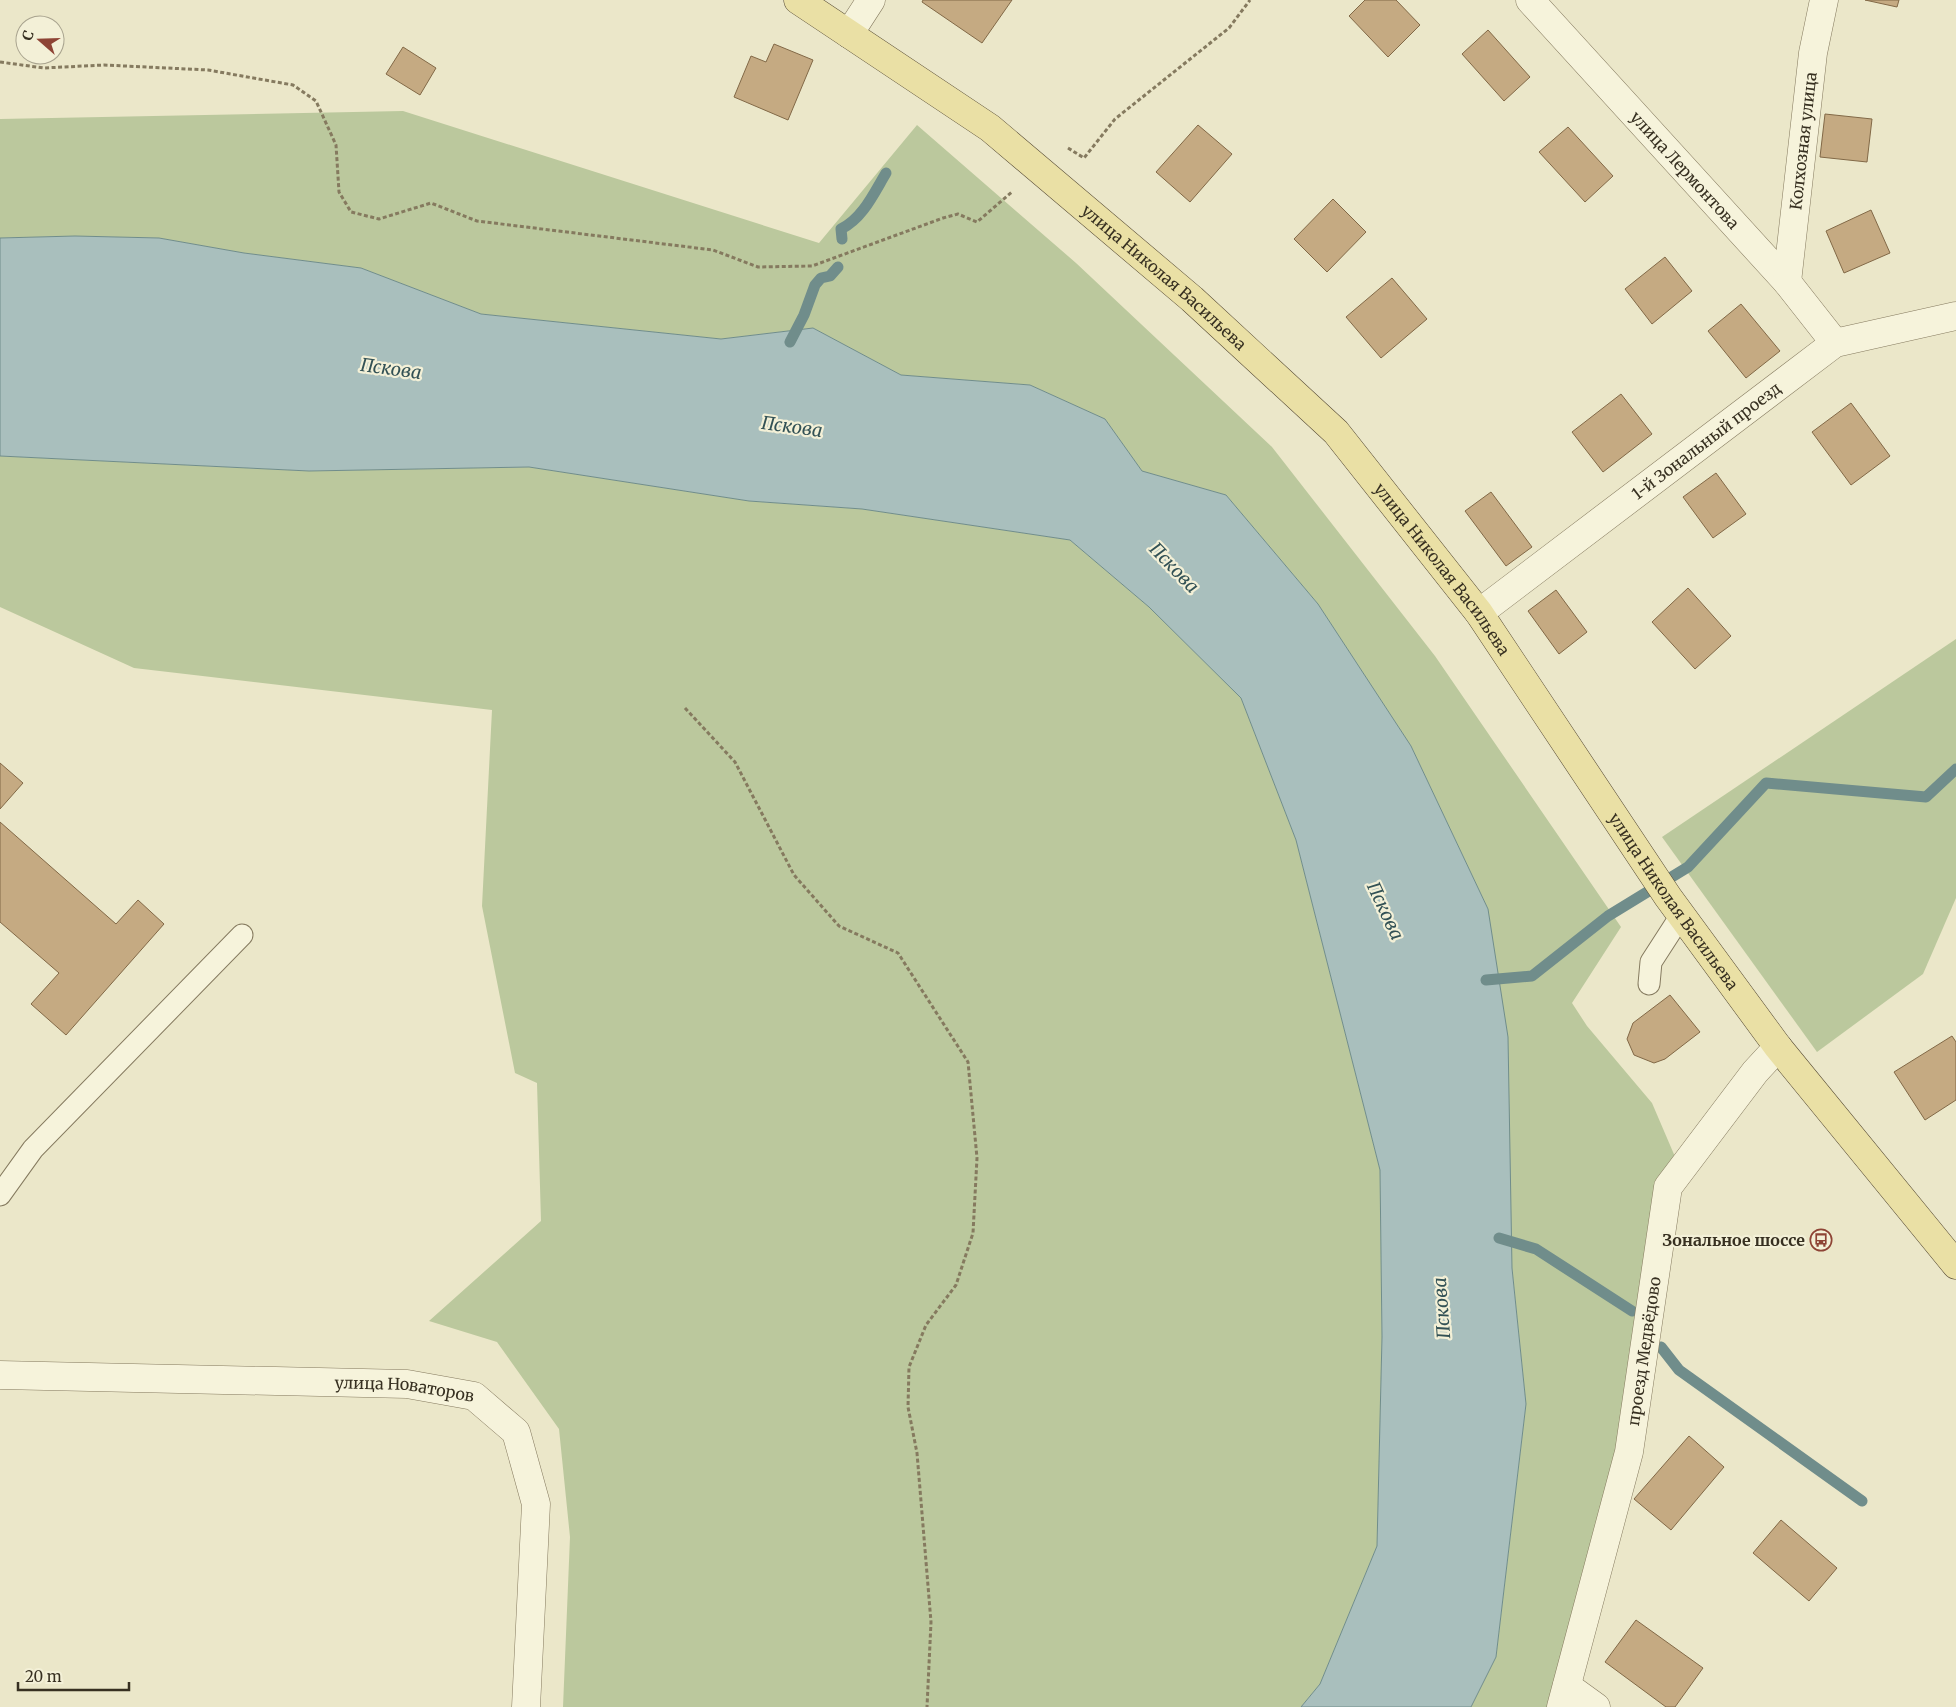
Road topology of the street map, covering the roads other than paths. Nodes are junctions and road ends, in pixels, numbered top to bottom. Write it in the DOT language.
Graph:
graph roads {
  1 [pos="798,0"];
  2 [pos="872,0"];
  3 [pos="1530,0"];
  4 [pos="1824,0"];
  5 [pos="849,34"];
  6 [pos="1787,282"];
  7 [pos="1956,316"];
  8 [pos="1835,344"];
  9 [pos="1479,613"];
  10 [pos="1675,905"];
  11 [pos="242,935"];
  12 [pos="1649,984"];
  13 [pos="1778,1047"];
  14 [pos="0,1195"];
  15 [pos="1956,1265"];
  16 [pos="0,1375"];
  17 [pos="1564,1697"];
  18 [pos="526,1707"];
  19 [pos="1596,1707"];
  1 -- 5 [label="main road, улица Николая Васильева"];
  2 -- 5 [label="street"];
  3 -- 6 [label="street, улица Лермонтова"];
  4 -- 6 [label="street, Колхозная улица"];
  5 -- 9 [label="main road, улица Николая Васильева"];
  6 -- 8 [label="street, улица Лермонтова"];
  7 -- 8 [label="street, 1-й Зональный проезд"];
  8 -- 9 [label="street, 1-й Зональный проезд"];
  9 -- 10 [label="main road, улица Николая Васильева"];
  10 -- 12 [label="lane"];
  10 -- 13 [label="main road, улица Николая Васильева"];
  11 -- 14 [label="lane"];
  13 -- 15 [label="main road, улица Николая Васильева"];
  13 -- 17 [label="street, проезд Медвёдово"];
  16 -- 18 [label="street, улица Новаторов"];
  17 -- 19 [label="street, проезд Медвёдово"];
}
